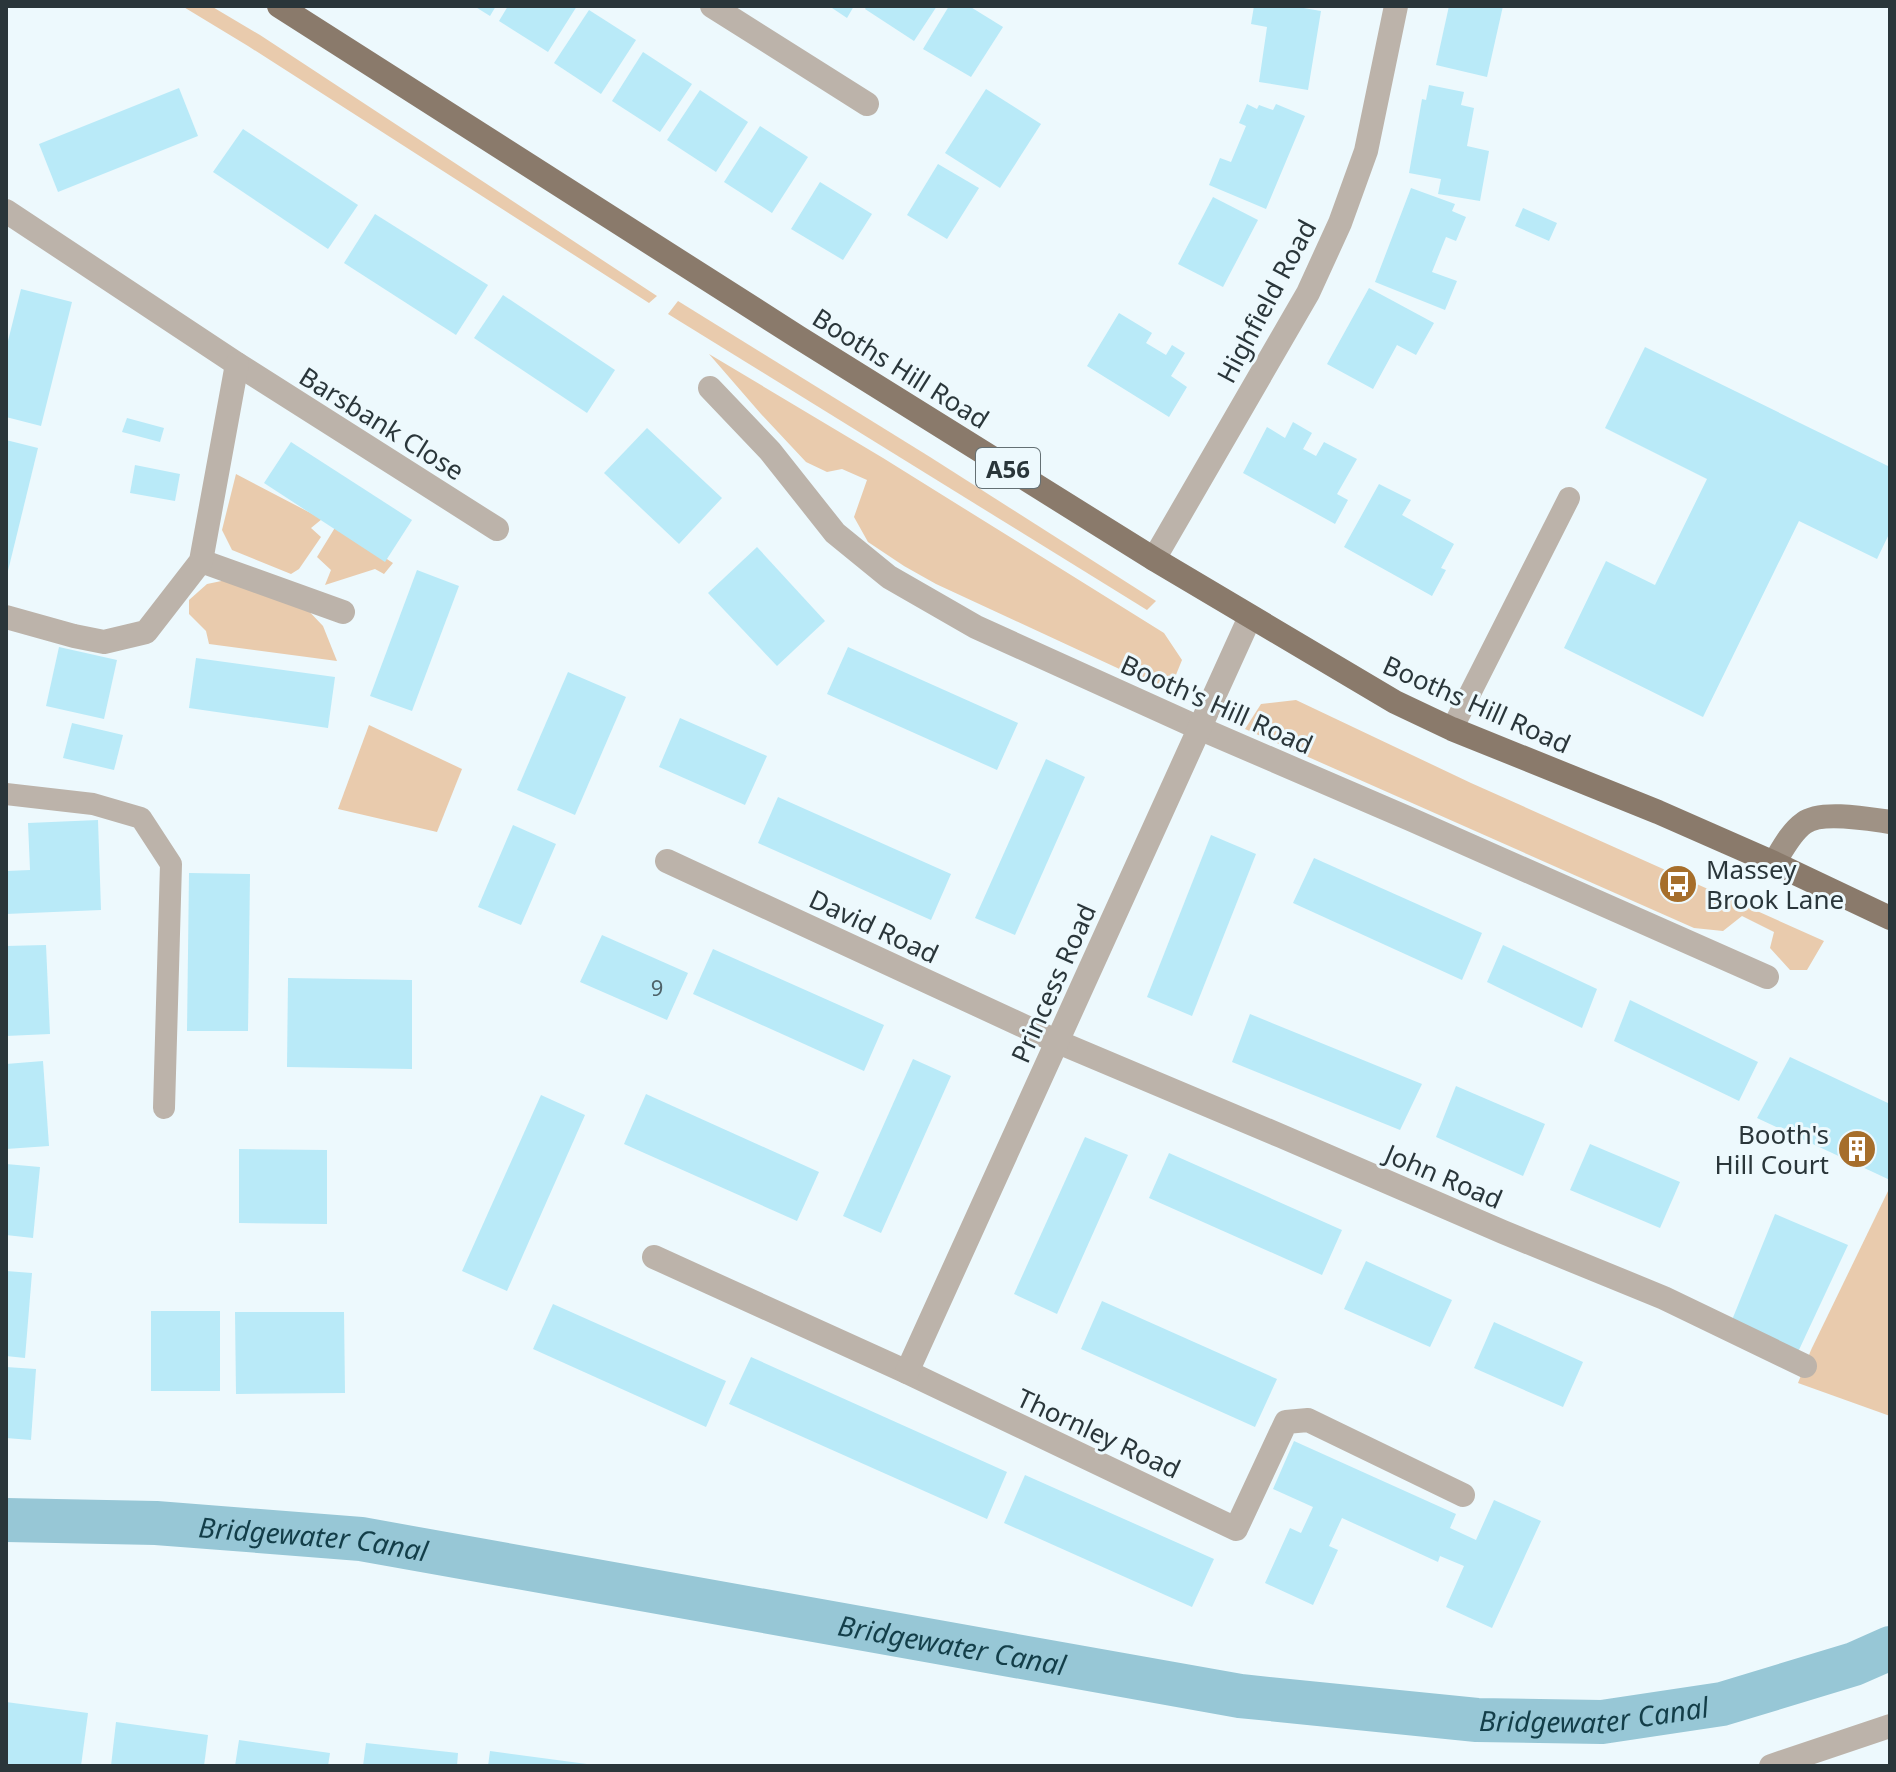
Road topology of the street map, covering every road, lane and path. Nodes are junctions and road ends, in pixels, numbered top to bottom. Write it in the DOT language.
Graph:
graph roads {
  1 [pos="279,6"];
  2 [pos="712,6"];
  3 [pos="1396,6"];
  4 [pos="867,104"];
  5 [pos="6,211"];
  6 [pos="237,364"];
  7 [pos="710,388"];
  8 [pos="1569,498"];
  9 [pos="497,529"];
  10 [pos="1154,559"];
  11 [pos="201,561"];
  12 [pos="343,612"];
  13 [pos="6,617"];
  14 [pos="1250,617"];
  15 [pos="1199,728"];
  16 [pos="1452,729"];
  17 [pos="6,794"];
  18 [pos="1890,822"];
  19 [pos="667,861"];
  20 [pos="1774,863"];
  21 [pos="1890,918"];
  22 [pos="1767,977"];
  23 [pos="1058,1042"];
  24 [pos="164,1108"];
  25 [pos="654,1257"];
  26 [pos="1805,1366"];
  27 [pos="907,1372"];
  28 [pos="1463,1495"];
  29 [pos="1890,1726"];
  30 [pos="1771,1766"];
  1 -- 10 [label="main road, Booths Hill Road / A56"];
  2 -- 4 [label="street"];
  3 -- 10 [label="street, Highfield Road"];
  5 -- 6 [label="street, Barsbank Close"];
  6 -- 9 [label="street, Barsbank Close"];
  6 -- 11 [label="street"];
  7 -- 15 [label="street, Booth's Hill Road"];
  8 -- 16 [label="lane"];
  10 -- 14 [label="main road, Booths Hill Road / A56"];
  11 -- 12 [label="street"];
  11 -- 13 [label="street"];
  14 -- 15 [label="street, Princess Road"];
  14 -- 16 [label="main road, Booths Hill Road / A56"];
  15 -- 22 [label="street, Booth's Hill Road"];
  15 -- 23 [label="street, Princess Road"];
  16 -- 20 [label="main road, Booths Hill Road / A56"];
  17 -- 24 [label="lane"];
  18 -- 20 [label="street"];
  19 -- 23 [label="street, David Road"];
  20 -- 21 [label="main road, A56"];
  23 -- 26 [label="street, John Road"];
  23 -- 27 [label="street, Princess Road"];
  25 -- 27 [label="street, Thornley Road"];
  27 -- 28 [label="street, Thornley Road"];
  29 -- 30 [label="street"];
}
